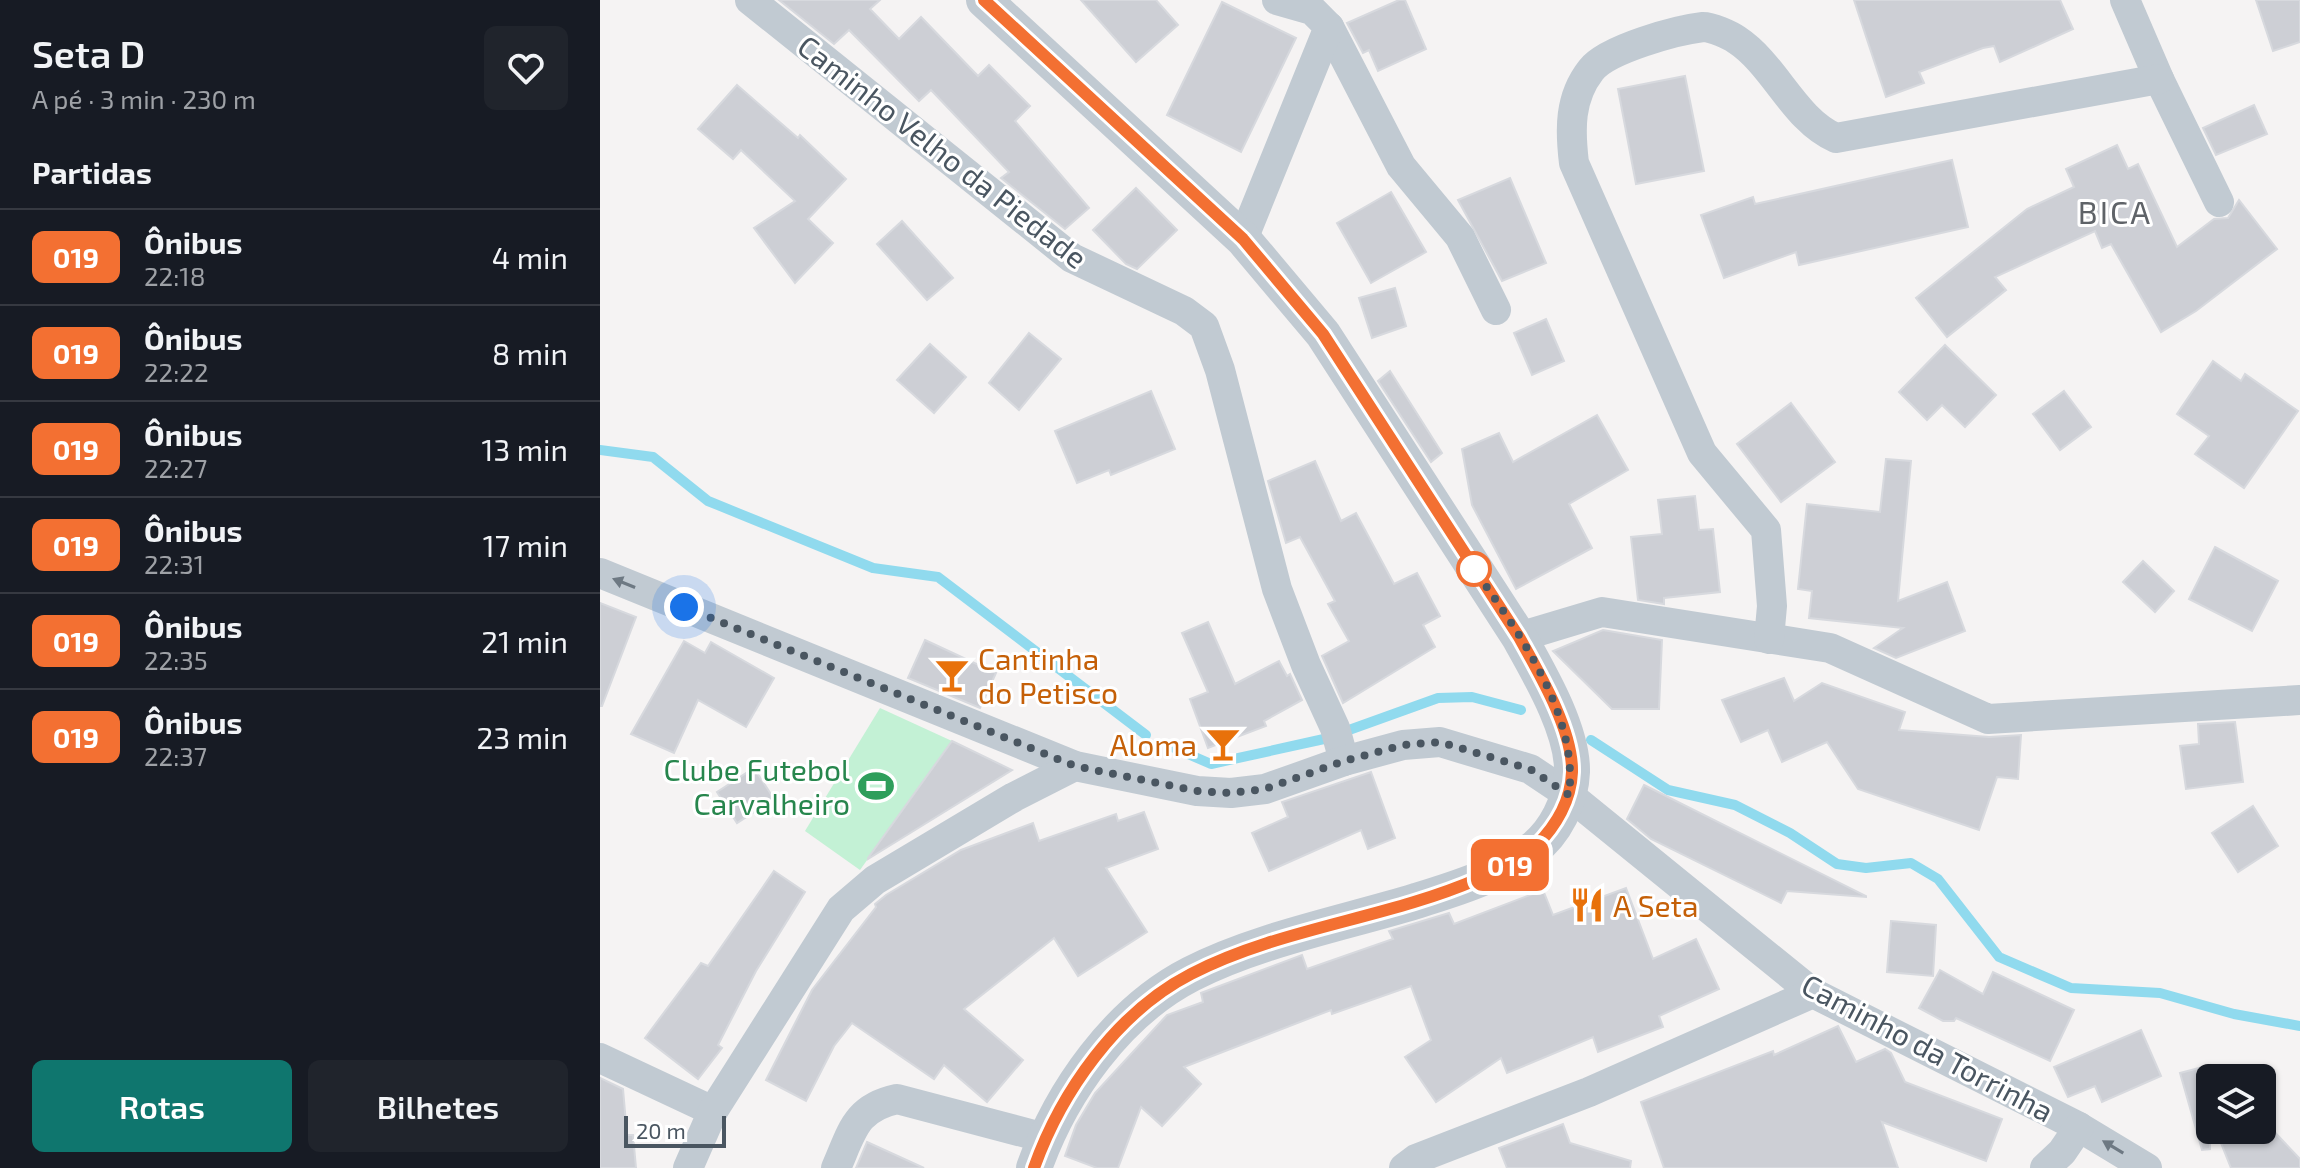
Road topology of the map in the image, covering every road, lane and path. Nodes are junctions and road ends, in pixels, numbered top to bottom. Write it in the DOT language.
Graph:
graph roads {
  1 [pos="750,0"];
  2 [pos="984,0"];
  3 [pos="1277,0"];
  4 [pos="2125,0"];
  5 [pos="1329,27"];
  6 [pos="2159,79"];
  7 [pos="2219,202"];
  8 [pos="1243,239"];
  9 [pos="1496,310"];
  10 [pos="600,573"];
  11 [pos="1519,637"];
  12 [pos="1769,639"];
  13 [pos="2300,700"];
  14 [pos="1344,761"];
  15 [pos="1075,766"];
  16 [pos="1569,795"];
  17 [pos="1813,993"];
  18 [pos="600,1058"];
  19 [pos="713,1111"];
  20 [pos="2079,1127"];
  21 [pos="1039,1153"];
  22 [pos="688,1168"];
  23 [pos="836,1168"];
  24 [pos="1404,1168"];
  25 [pos="2045,1168"];
  26 [pos="2147,1168"];
  1 -- 14 [label="street, Caminho Velho da Piedade"];
  2 -- 8 [label="street"];
  3 -- 5 [label="street"];
  4 -- 6 [label="street"];
  5 -- 8 [label="street"];
  5 -- 9 [label="street"];
  6 -- 7 [label="street"];
  6 -- 12 [label="street"];
  8 -- 11 [label="street"];
  15 -- 10 [label="street, Caminho da Torrinha, one-way"];
  11 -- 12 [label="street"];
  11 -- 16 [label="street"];
  12 -- 13 [label="street"];
  14 -- 15 [label="street, Caminho da Torrinha"];
  14 -- 16 [label="street, Caminho da Torrinha"];
  15 -- 19 [label="street"];
  16 -- 17 [label="street, Caminho da Torrinha"];
  16 -- 21 [label="street"];
  17 -- 20 [label="street, Caminho da Torrinha"];
  17 -- 24 [label="street"];
  18 -- 19 [label="street"];
  19 -- 22 [label="street"];
  20 -- 25 [label="street"];
  26 -- 20 [label="street, Caminho da Torrinha, one-way"];
  21 -- 23 [label="street"];
}
